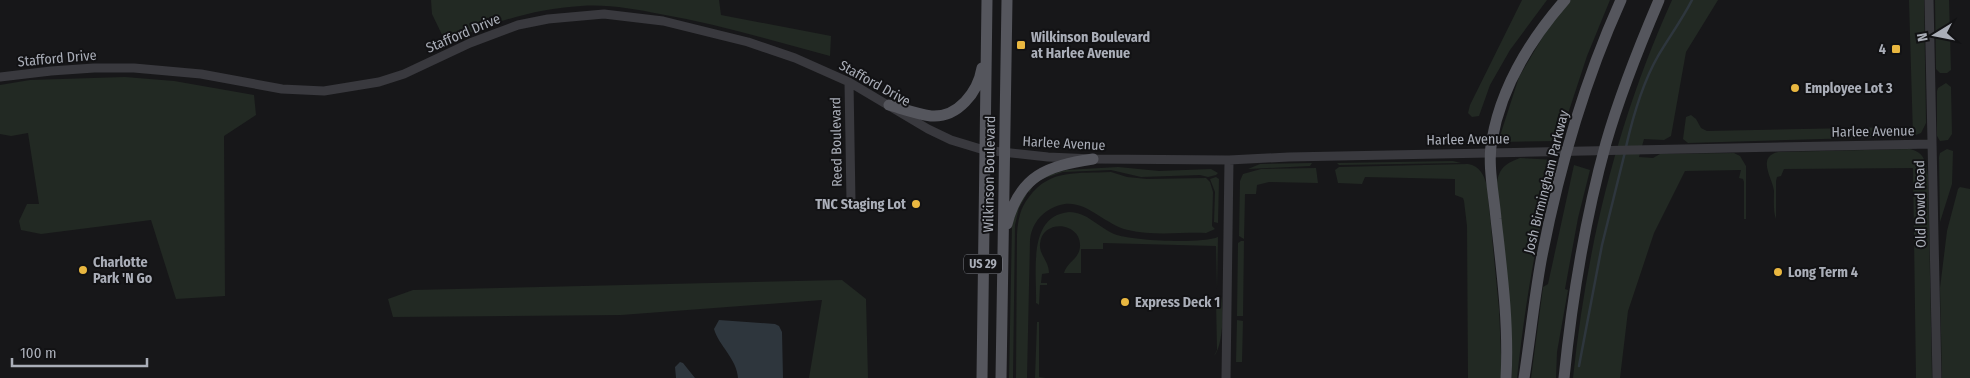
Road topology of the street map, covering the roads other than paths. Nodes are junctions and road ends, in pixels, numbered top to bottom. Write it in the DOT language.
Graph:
graph roads {
  1 [pos="987,0"];
  2 [pos="1007,0"];
  3 [pos="1564,0"];
  4 [pos="1621,0"];
  5 [pos="1659,0"];
  6 [pos="1929,0"];
  7 [pos="986,42"];
  8 [pos="0,77"];
  9 [pos="849,82"];
  10 [pos="889,105"];
  11 [pos="1932,144"];
  12 [pos="984,150"];
  13 [pos="1004,153"];
  14 [pos="1491,153"];
  15 [pos="1093,159"];
  16 [pos="1229,160"];
  17 [pos="851,202"];
  18 [pos="1002,248"];
  19 [pos="982,378"];
  20 [pos="1001,378"];
  21 [pos="1226,378"];
  22 [pos="1506,378"];
  23 [pos="1524,378"];
  24 [pos="1564,378"];
  25 [pos="1937,378"];
  1 -- 7 [label="main road, Wilkinson Boulevard / US 29"];
  2 -- 13 [label="main road, Wilkinson Boulevard / US 29"];
  3 -- 14 [label="main road"];
  4 -- 23 [label="main road, Josh Birmingham Parkway"];
  5 -- 24 [label="main road"];
  6 -- 11 [label="street, Old Dowd Road"];
  7 -- 10 [label="main road"];
  7 -- 12 [label="main road, Wilkinson Boulevard / US 29"];
  8 -- 9 [label="street, Stafford Drive"];
  9 -- 10 [label="street, Stafford Drive"];
  9 -- 17 [label="street, Reed Boulevard"];
  10 -- 12 [label="street, Stafford Drive"];
  11 -- 14 [label="street, Harlee Avenue"];
  11 -- 25 [label="street, Old Dowd Road"];
  12 -- 13 [label="street, Stafford Drive"];
  12 -- 19 [label="main road, Wilkinson Boulevard / US 29"];
  13 -- 15 [label="street, Harlee Avenue"];
  13 -- 18 [label="main road, Wilkinson Boulevard / US 29"];
  14 -- 16 [label="street, Harlee Avenue"];
  14 -- 22 [label="main road"];
  15 -- 16 [label="street, Harlee Avenue"];
  15 -- 18 [label="main road"];
  16 -- 21 [label="street"];
  18 -- 20 [label="main road, Wilkinson Boulevard / US 29"];
}
